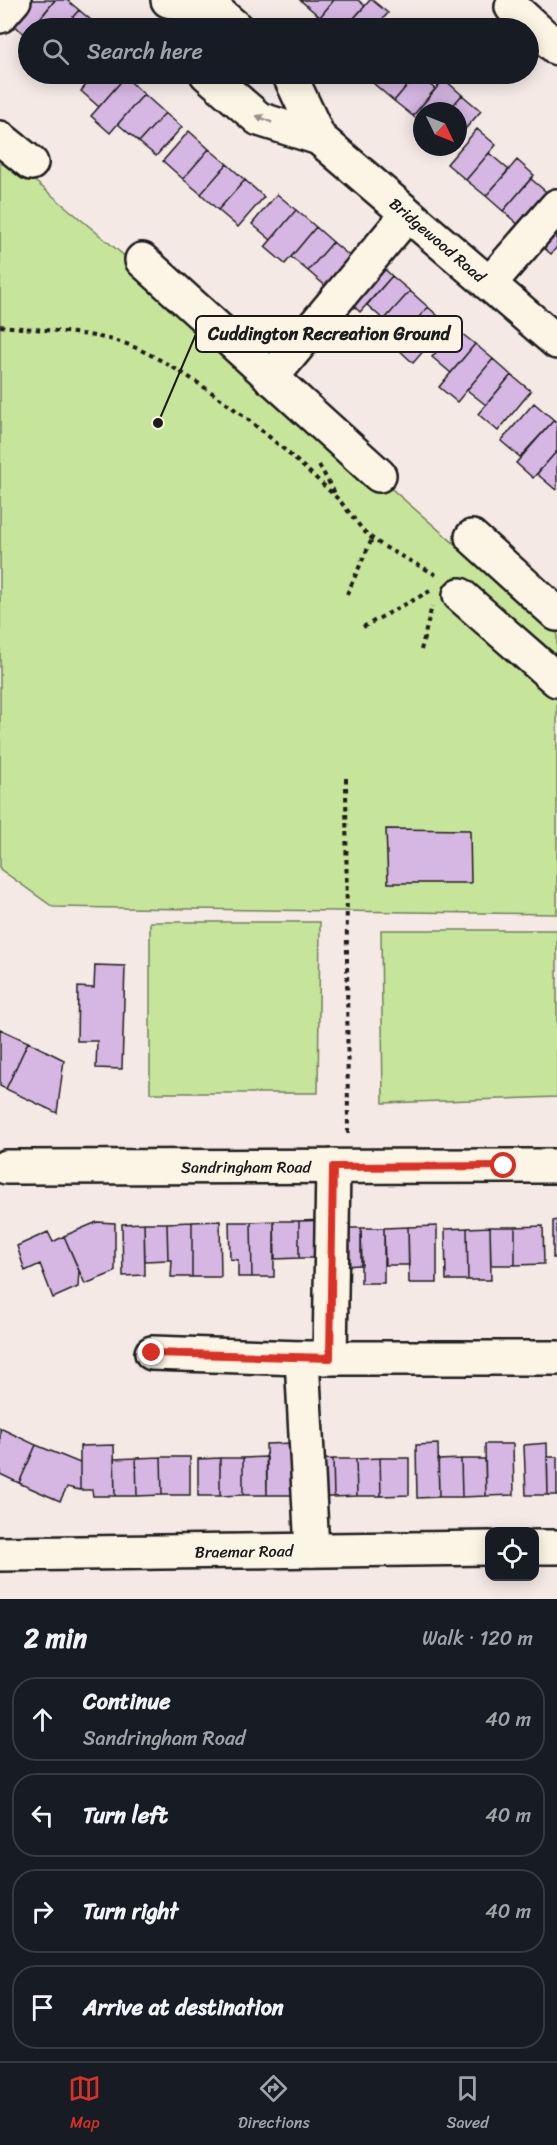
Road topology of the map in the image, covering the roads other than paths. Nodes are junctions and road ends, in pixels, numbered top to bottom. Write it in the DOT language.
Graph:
graph roads {
  1 [pos="14,0"];
  2 [pos="167,0"];
  3 [pos="512,8"];
  4 [pos="0,16"];
  5 [pos="173,18"];
  6 [pos="224,18"];
  7 [pos="523,18"];
  8 [pos="539,32"];
  9 [pos="557,48"];
  10 [pos="219,84"];
  11 [pos="294,84"];
  12 [pos="0,138"];
  13 [pos="319,138"];
  14 [pos="31,163"];
  15 [pos="557,206"];
  16 [pos="407,215"];
  17 [pos="142,260"];
  18 [pos="489,284"];
  19 [pos="557,342"];
  20 [pos="271,378"];
  21 [pos="379,475"];
  22 [pos="472,537"];
  23 [pos="449,589"];
  24 [pos="557,614"];
  25 [pos="557,680"];
  26 [pos="557,1166"];
  27 [pos="341,1167"];
  28 [pos="2,1173"];
  29 [pos="152,1353"];
  30 [pos="316,1358"];
  31 [pos="557,1358"];
  32 [pos="539,1547"];
  33 [pos="557,1547"];
  34 [pos="485,1548"];
  35 [pos="312,1550"];
  36 [pos="0,1554"];
  1 -- 4 [label="street"];
  2 -- 5 [label="street"];
  2 -- 6 [label="street"];
  3 -- 7 [label="street"];
  8 -- 9 [label="street"];
  13 -- 10 [label="street, Bridgewood Road, one-way"];
  11 -- 13 [label="street, Bridgewood Road"];
  12 -- 14 [label="street"];
  13 -- 16 [label="street, Bridgewood Road"];
  15 -- 18 [label="street"];
  16 -- 18 [label="street, Bridgewood Road"];
  16 -- 20 [label="street"];
  17 -- 20 [label="street"];
  18 -- 19 [label="street, Bridgewood Road"];
  20 -- 21 [label="street"];
  22 -- 24 [label="street"];
  23 -- 25 [label="street"];
  26 -- 27 [label="street, Sandringham Road"];
  27 -- 28 [label="street, Sandringham Road"];
  27 -- 30 [label="street"];
  29 -- 30 [label="street"];
  30 -- 31 [label="street"];
  30 -- 35 [label="street"];
  32 -- 33 [label="street"];
  34 -- 35 [label="street, Braemar Road"];
  35 -- 36 [label="street, Braemar Road"];
}
